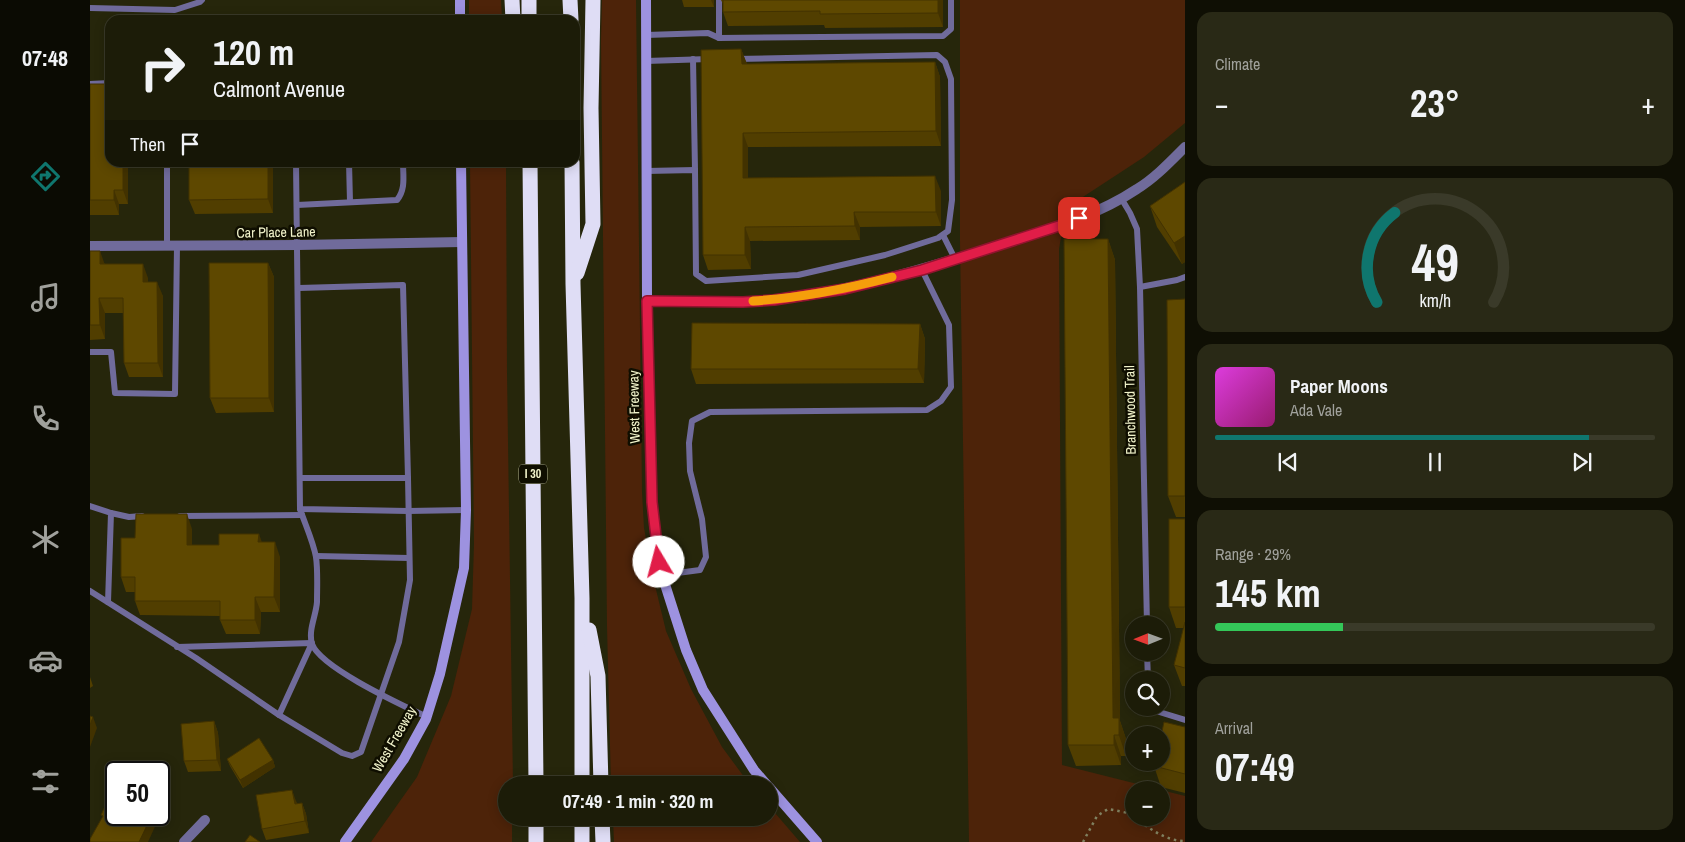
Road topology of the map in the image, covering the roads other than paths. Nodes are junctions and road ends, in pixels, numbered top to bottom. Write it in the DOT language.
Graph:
graph roads {
  1 [pos="202,0"];
  2 [pos="460,0"];
  3 [pos="512,0"];
  4 [pos="528,0"];
  5 [pos="570,0"];
  6 [pos="593,0"];
  7 [pos="646,0"];
  8 [pos="719,0"];
  9 [pos="951,0"];
  10 [pos="90,8"];
  11 [pos="460,15"];
  12 [pos="513,15"];
  13 [pos="529,15"];
  14 [pos="570,15"];
  15 [pos="646,35"];
  16 [pos="719,38"];
  17 [pos="712,59"];
  18 [pos="732,59"];
  19 [pos="693,60"];
  20 [pos="646,61"];
  21 [pos="105,83"];
  22 [pos="90,84"];
  23 [pos="1185,147"];
  24 [pos="167,167"];
  25 [pos="296,167"];
  26 [pos="349,167"];
  27 [pos="403,167"];
  28 [pos="462,167"];
  29 [pos="530,167"];
  30 [pos="572,167"];
  31 [pos="695,170"];
  32 [pos="646,171"];
  33 [pos="1121,198"];
  34 [pos="350,202"];
  35 [pos="297,205"];
  36 [pos="943,235"];
  37 [pos="462,242"];
  38 [pos="298,245"];
  39 [pos="90,246"];
  40 [pos="172,246"];
  41 [pos="955,259"];
  42 [pos="922,270"];
  43 [pos="1185,277"];
  44 [pos="573,284"];
  45 [pos="1140,286"];
  46 [pos="299,288"];
  47 [pos="647,301"];
  48 [pos="90,352"];
  49 [pos="300,478"];
  50 [pos="408,478"];
  51 [pos="90,506"];
  52 [pos="466,510"];
  53 [pos="408,511"];
  54 [pos="301,512"];
  55 [pos="111,513"];
  56 [pos="148,516"];
  57 [pos="177,516"];
  58 [pos="316,556"];
  59 [pos="410,558"];
  60 [pos="662,575"];
  61 [pos="90,591"];
  62 [pos="582,598"];
  63 [pos="108,602"];
  64 [pos="1146,616"];
  65 [pos="312,644"];
  66 [pos="177,647"];
  67 [pos="380,694"];
  68 [pos="279,714"];
  69 [pos="1170,716"];
  70 [pos="427,717"];
  71 [pos="1185,720"];
  72 [pos="536,776"];
  73 [pos="582,776"];
  74 [pos="601,776"];
  75 [pos="759,776"];
  76 [pos="778,797"];
  77 [pos="205,820"];
  78 [pos="536,826"];
  79 [pos="582,826"];
  80 [pos="602,826"];
  81 [pos="184,842"];
  82 [pos="345,842"];
  83 [pos="536,842"];
  84 [pos="582,842"];
  85 [pos="603,842"];
  86 [pos="817,842"];
  1 -- 10 [label="lane"];
  2 -- 11 [label="main road"];
  3 -- 12 [label="highway"];
  4 -- 13 [label="highway"];
  5 -- 14 [label="highway"];
  6 -- 44 [label="highway"];
  7 -- 15 [label="main road, West Freeway"];
  8 -- 16 [label="lane"];
  9 -- 16 [label="lane"];
  15 -- 16 [label="lane"];
  15 -- 20 [label="main road, West Freeway"];
  17 -- 19 [label="lane"];
  18 -- 36 [label="lane"];
  19 -- 20 [label="lane"];
  19 -- 31 [label="lane"];
  20 -- 32 [label="main road, West Freeway"];
  21 -- 22 [label="lane"];
  23 -- 33 [label="street"];
  24 -- 40 [label="lane"];
  25 -- 35 [label="lane"];
  26 -- 34 [label="lane"];
  27 -- 34 [label="lane"];
  28 -- 37 [label="main road, West Freeway"];
  29 -- 72 [label="highway, I 30"];
  30 -- 44 [label="highway"];
  31 -- 32 [label="lane"];
  31 -- 36 [label="lane"];
  32 -- 47 [label="main road, West Freeway"];
  33 -- 41 [label="street"];
  33 -- 45 [label="lane, Branchwood Trail"];
  34 -- 35 [label="lane"];
  35 -- 38 [label="lane"];
  36 -- 41 [label="lane"];
  37 -- 38 [label="street, Car Place Lane"];
  37 -- 52 [label="main road, West Freeway"];
  38 -- 40 [label="street, Car Place Lane"];
  38 -- 46 [label="lane"];
  39 -- 40 [label="street, Car Place Lane"];
  40 -- 48 [label="lane"];
  41 -- 42 [label="street"];
  42 -- 47 [label="street"];
  42 -- 60 [label="lane"];
  43 -- 45 [label="lane"];
  44 -- 62 [label="highway"];
  45 -- 64 [label="lane, Branchwood Trail"];
  46 -- 49 [label="lane"];
  46 -- 50 [label="lane"];
  47 -- 60 [label="main road, West Freeway"];
  49 -- 50 [label="lane"];
  49 -- 54 [label="lane"];
  50 -- 53 [label="lane"];
  51 -- 55 [label="lane"];
  52 -- 53 [label="lane"];
  52 -- 70 [label="main road, West Freeway"];
  53 -- 54 [label="lane"];
  53 -- 59 [label="lane"];
  54 -- 57 [label="lane"];
  54 -- 58 [label="lane"];
  55 -- 56 [label="lane"];
  55 -- 63 [label="lane"];
  58 -- 59 [label="lane"];
  58 -- 65 [label="lane"];
  59 -- 67 [label="lane"];
  60 -- 75 [label="main road, West Freeway"];
  61 -- 63 [label="lane"];
  62 -- 73 [label="highway"];
  62 -- 74 [label="highway"];
  63 -- 66 [label="lane"];
  65 -- 66 [label="lane"];
  65 -- 67 [label="lane"];
  65 -- 68 [label="lane"];
  66 -- 68 [label="lane"];
  67 -- 68 [label="lane"];
  67 -- 70 [label="lane"];
  69 -- 71 [label="lane"];
  70 -- 82 [label="main road, West Freeway"];
  76 -- 86 [label="main road, West Freeway"];
  77 -- 81 [label="street"];
  78 -- 83 [label="highway"];
  79 -- 84 [label="highway"];
  80 -- 85 [label="highway"];
}
